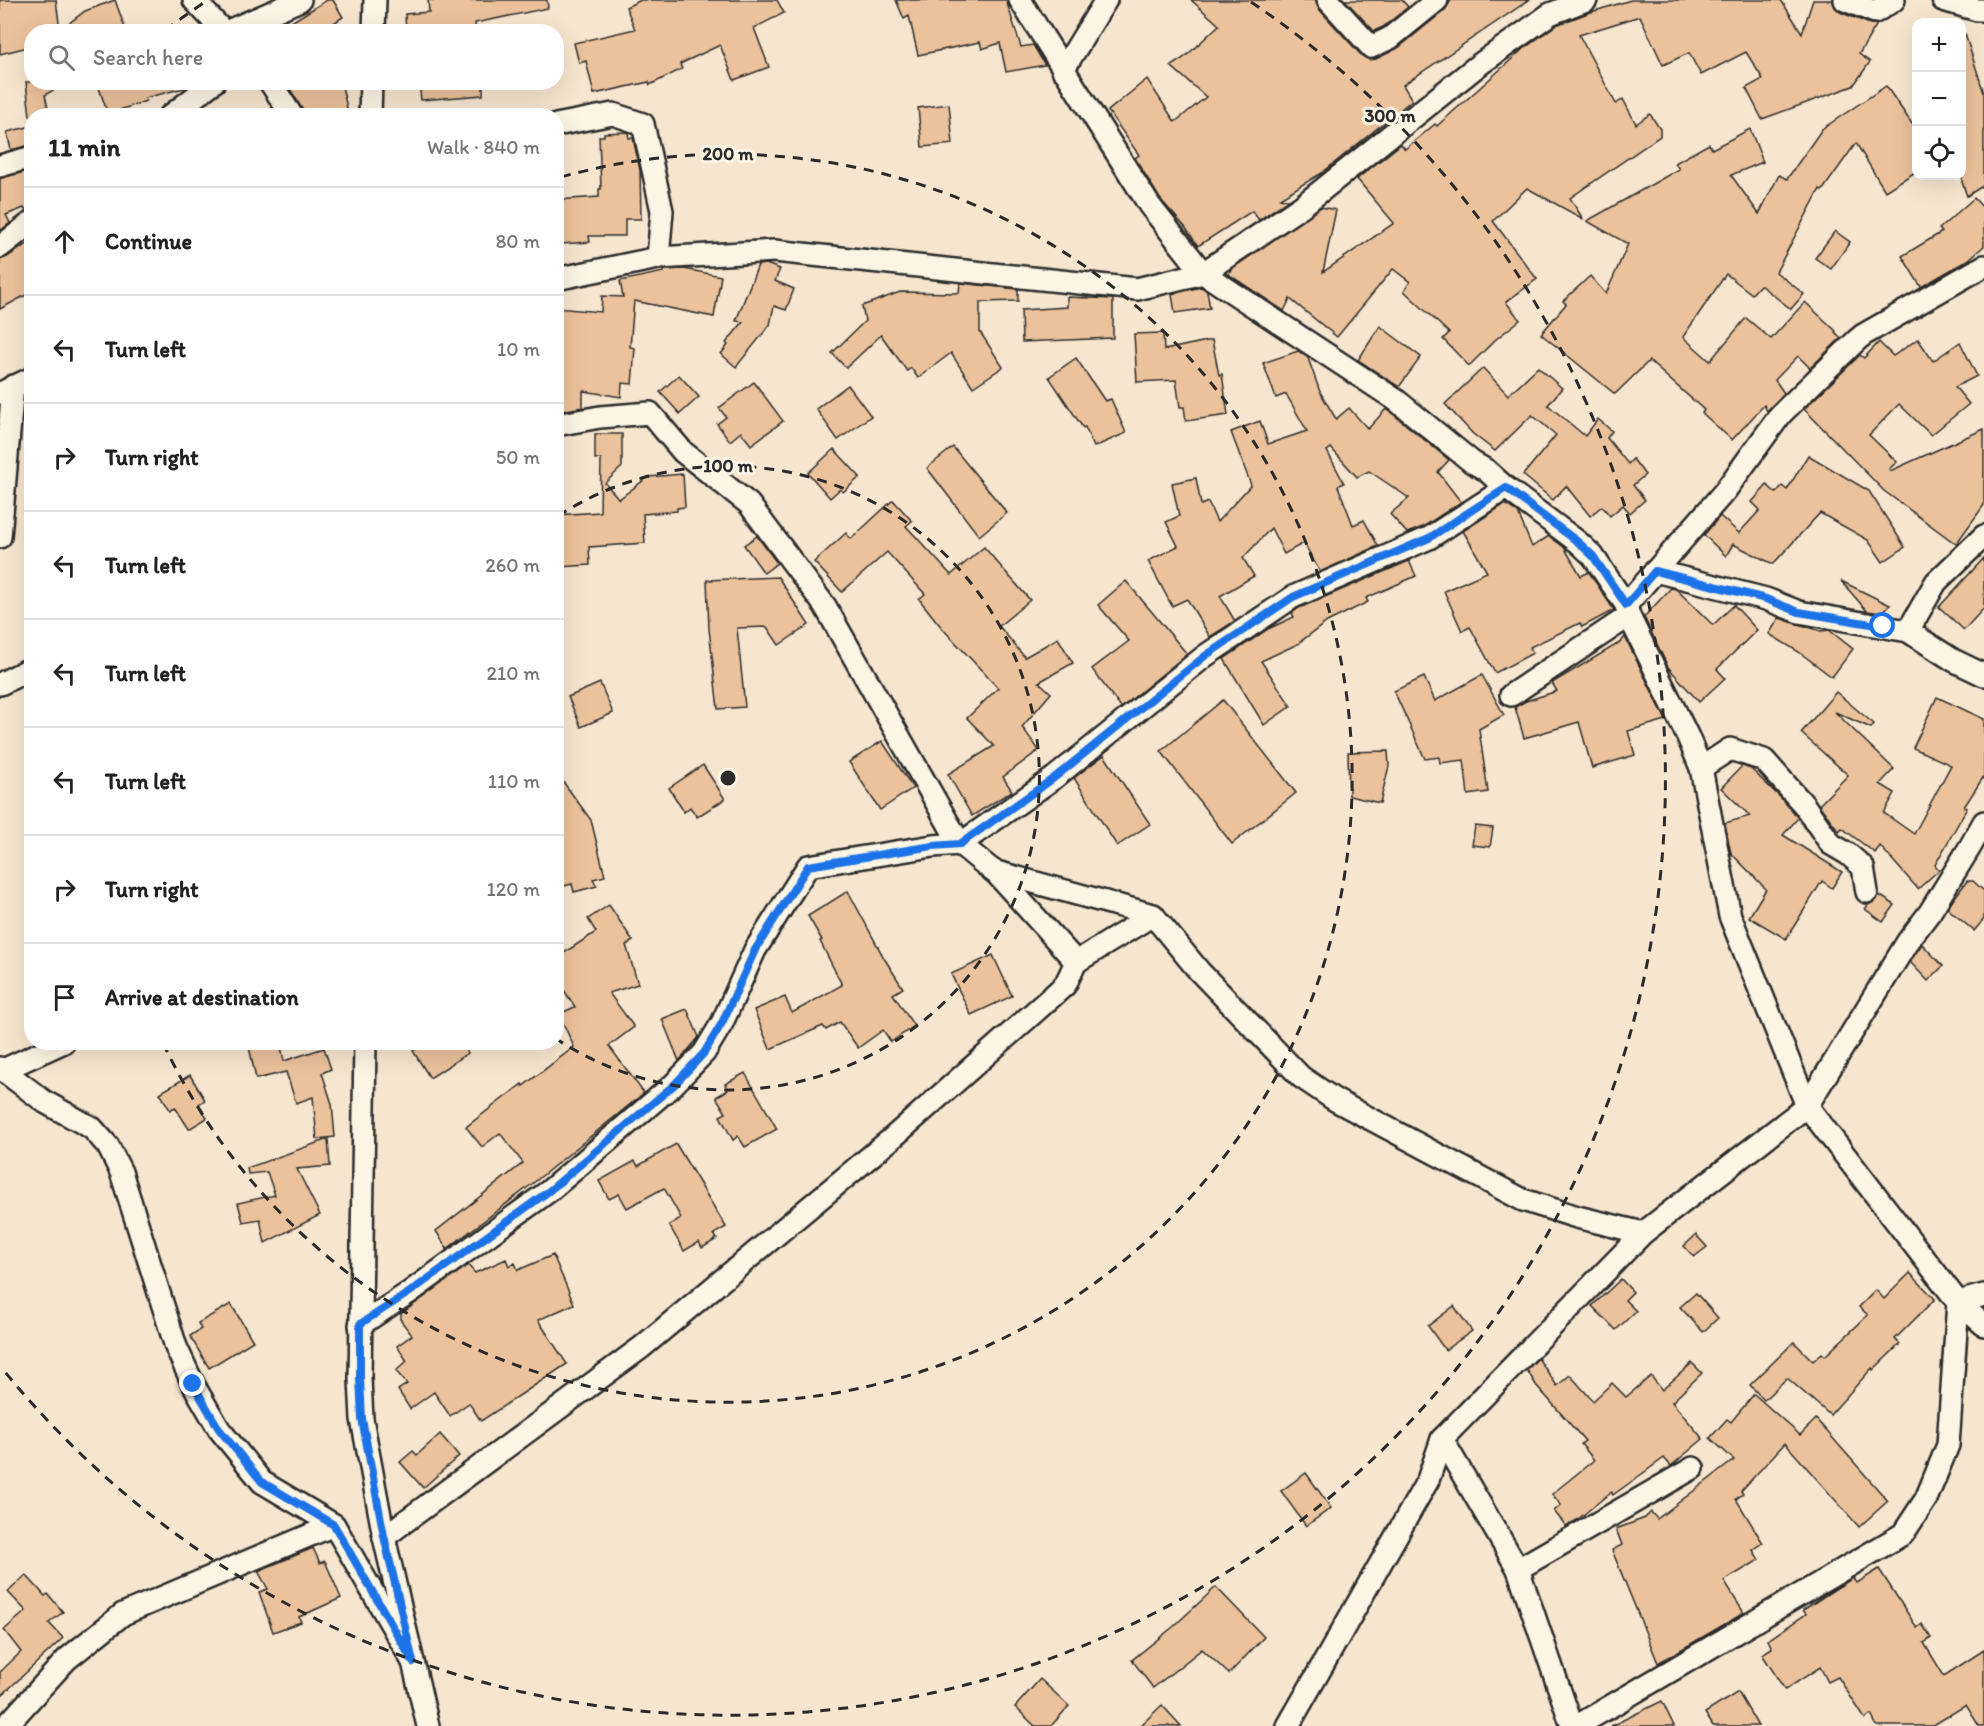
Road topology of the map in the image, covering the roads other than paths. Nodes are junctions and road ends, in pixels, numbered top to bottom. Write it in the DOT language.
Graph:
graph roads {
  1 [pos="194,0"];
  2 [pos="300,0"];
  3 [pos="375,0"];
  4 [pos="1020,0"];
  5 [pos="1106,0"];
  6 [pos="1328,0"];
  7 [pos="1437,0"];
  8 [pos="1586,0"];
  9 [pos="1845,0"];
  10 [pos="1894,0"];
  11 [pos="1942,0"];
  12 [pos="1984,10"];
  13 [pos="217,24"];
  14 [pos="244,24"];
  15 [pos="374,24"];
  16 [pos="1062,70"];
  17 [pos="204,90"];
  18 [pos="275,90"];
  19 [pos="371,90"];
  20 [pos="180,108"];
  21 [pos="287,108"];
  22 [pos="370,108"];
  23 [pos="564,123"];
  24 [pos="24,159"];
  25 [pos="0,166"];
  26 [pos="24,228"];
  27 [pos="0,247"];
  28 [pos="658,258"];
  29 [pos="1984,266"];
  30 [pos="1203,273"];
  31 [pos="564,277"];
  32 [pos="15,385"];
  33 [pos="564,424"];
  34 [pos="1506,488"];
  35 [pos="1984,536"];
  36 [pos="0,537"];
  37 [pos="1655,571"];
  38 [pos="1628,611"];
  39 [pos="1908,631"];
  40 [pos="24,672"];
  41 [pos="1984,675"];
  42 [pos="0,684"];
  43 [pos="1511,695"];
  44 [pos="1701,768"];
  45 [pos="1984,822"];
  46 [pos="960,844"];
  47 [pos="993,871"];
  48 [pos="1867,892"];
  49 [pos="1153,915"];
  50 [pos="1076,962"];
  51 [pos="46,1050"];
  52 [pos="365,1050"];
  53 [pos="2,1069"];
  54 [pos="1807,1106"];
  55 [pos="1642,1233"];
  56 [pos="1984,1295"];
  57 [pos="1958,1302"];
  58 [pos="360,1324"];
  59 [pos="1984,1324"];
  60 [pos="1442,1439"];
  61 [pos="1693,1468"];
  62 [pos="334,1525"];
  63 [pos="384,1536"];
  64 [pos="1518,1569"];
  65 [pos="413,1662"];
  66 [pos="6,1726"];
  67 [pos="428,1726"];
  68 [pos="1288,1726"];
  69 [pos="1572,1726"];
  70 [pos="1577,1726"];
  1 -- 13 [label="street"];
  2 -- 14 [label="street"];
  3 -- 15 [label="street"];
  4 -- 16 [label="street"];
  5 -- 16 [label="street"];
  6 -- 7 [label="street"];
  8 -- 30 [label="street"];
  9 -- 10 [label="street"];
  11 -- 12 [label="street"];
  16 -- 30 [label="street"];
  17 -- 20 [label="street"];
  18 -- 21 [label="street"];
  19 -- 22 [label="street"];
  23 -- 28 [label="street"];
  24 -- 25 [label="street"];
  26 -- 27 [label="street"];
  28 -- 30 [label="street"];
  28 -- 31 [label="street"];
  29 -- 37 [label="street"];
  30 -- 34 [label="street"];
  32 -- 36 [label="street"];
  33 -- 46 [label="street"];
  34 -- 38 [label="street"];
  34 -- 46 [label="street"];
  35 -- 39 [label="street"];
  37 -- 38 [label="street"];
  37 -- 39 [label="street"];
  38 -- 43 [label="street"];
  38 -- 44 [label="street"];
  39 -- 41 [label="street"];
  40 -- 42 [label="street"];
  44 -- 48 [label="street"];
  44 -- 54 [label="street"];
  45 -- 54 [label="street"];
  46 -- 47 [label="street"];
  46 -- 58 [label="street"];
  47 -- 49 [label="street"];
  47 -- 50 [label="street"];
  49 -- 50 [label="street"];
  49 -- 55 [label="street"];
  50 -- 63 [label="street"];
  51 -- 53 [label="street"];
  52 -- 58 [label="street"];
  53 -- 62 [label="street"];
  54 -- 55 [label="street"];
  54 -- 57 [label="street"];
  55 -- 60 [label="street"];
  56 -- 57 [label="street"];
  57 -- 59 [label="street"];
  57 -- 70 [label="street"];
  58 -- 63 [label="street"];
  60 -- 64 [label="street"];
  60 -- 68 [label="street"];
  61 -- 64 [label="street"];
  62 -- 65 [label="street"];
  62 -- 66 [label="street"];
  63 -- 65 [label="street"];
  64 -- 69 [label="street"];
  65 -- 67 [label="street"];
}
